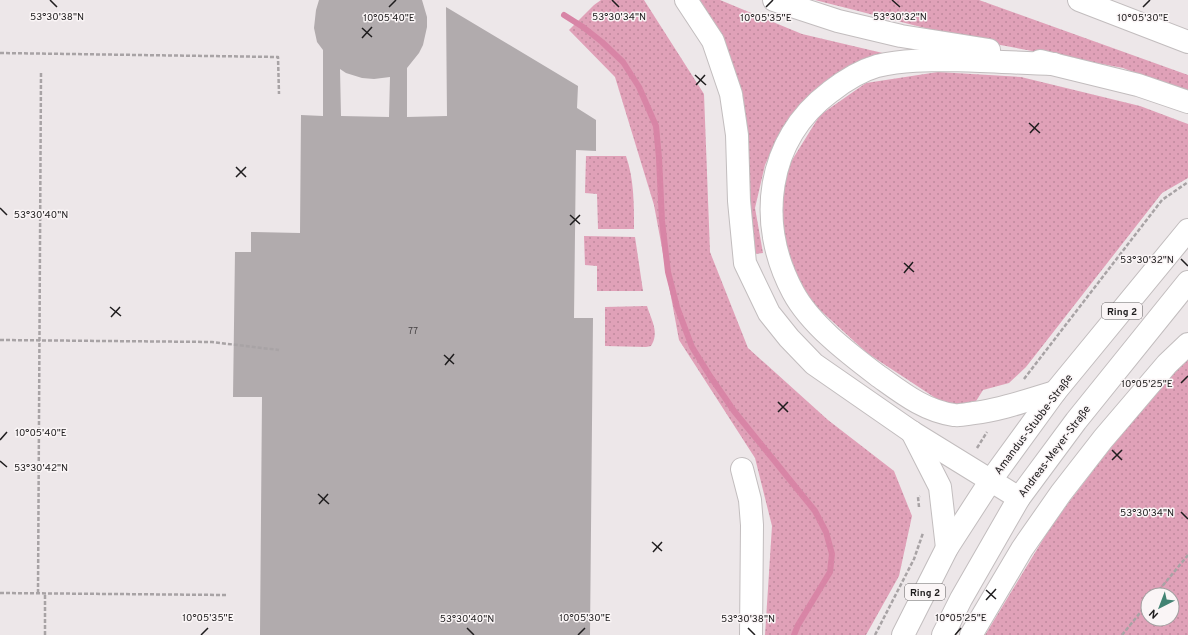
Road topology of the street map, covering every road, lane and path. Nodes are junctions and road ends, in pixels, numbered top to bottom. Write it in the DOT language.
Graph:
graph roads {
  1 [pos="686,0"];
  2 [pos="774,0"];
  3 [pos="1079,0"];
  4 [pos="1188,42"];
  5 [pos="0,54"];
  6 [pos="1054,64"];
  7 [pos="41,72"];
  8 [pos="279,94"];
  9 [pos="1188,102"];
  10 [pos="1188,230"];
  11 [pos="1188,282"];
  12 [pos="0,340"];
  13 [pos="39,340"];
  14 [pos="1188,344"];
  15 [pos="279,350"];
  16 [pos="1055,392"];
  17 [pos="912,432"];
  18 [pos="742,469"];
  19 [pos="991,480"];
  20 [pos="1019,498"];
  21 [pos="947,548"];
  22 [pos="1188,555"];
  23 [pos="1162,587"];
  24 [pos="0,593"];
  25 [pos="45,593"];
  26 [pos="38,594"];
  27 [pos="226,595"];
  28 [pos="1140,614"];
  29 [pos="45,635"];
  30 [pos="751,635"];
  31 [pos="904,635"];
  32 [pos="943,635"];
  33 [pos="971,635"];
  34 [pos="1122,635"];
  1 -- 17 [label="main road"];
  2 -- 6 [label="main road"];
  3 -- 4 [label="main road"];
  5 -- 8 [label="path"];
  6 -- 9 [label="main road"];
  6 -- 16 [label="main road"];
  7 -- 13 [label="path"];
  10 -- 16 [label="main road, Amandus-Stubbe-Straße / Ring 2"];
  11 -- 20 [label="main road, Andreas-Meyer-Straße / Ring 2"];
  12 -- 13 [label="path"];
  13 -- 15 [label="path"];
  13 -- 26 [label="path"];
  14 -- 33 [label="main road"];
  16 -- 19 [label="main road, Amandus-Stubbe-Straße / Ring 2"];
  17 -- 19 [label="main road"];
  17 -- 21 [label="main road"];
  18 -- 30 [label="main road"];
  19 -- 20 [label="main road"];
  19 -- 21 [label="main road, Amandus-Stubbe-Straße / Ring 2"];
  20 -- 32 [label="main road, Andreas-Meyer-Straße / Ring 2"];
  21 -- 31 [label="main road, Amandus-Stubbe-Straße / Ring 2"];
  22 -- 23 [label="path"];
  24 -- 26 [label="path"];
  25 -- 26 [label="path"];
  25 -- 27 [label="path"];
  25 -- 29 [label="path"];
  28 -- 34 [label="path"];
}
